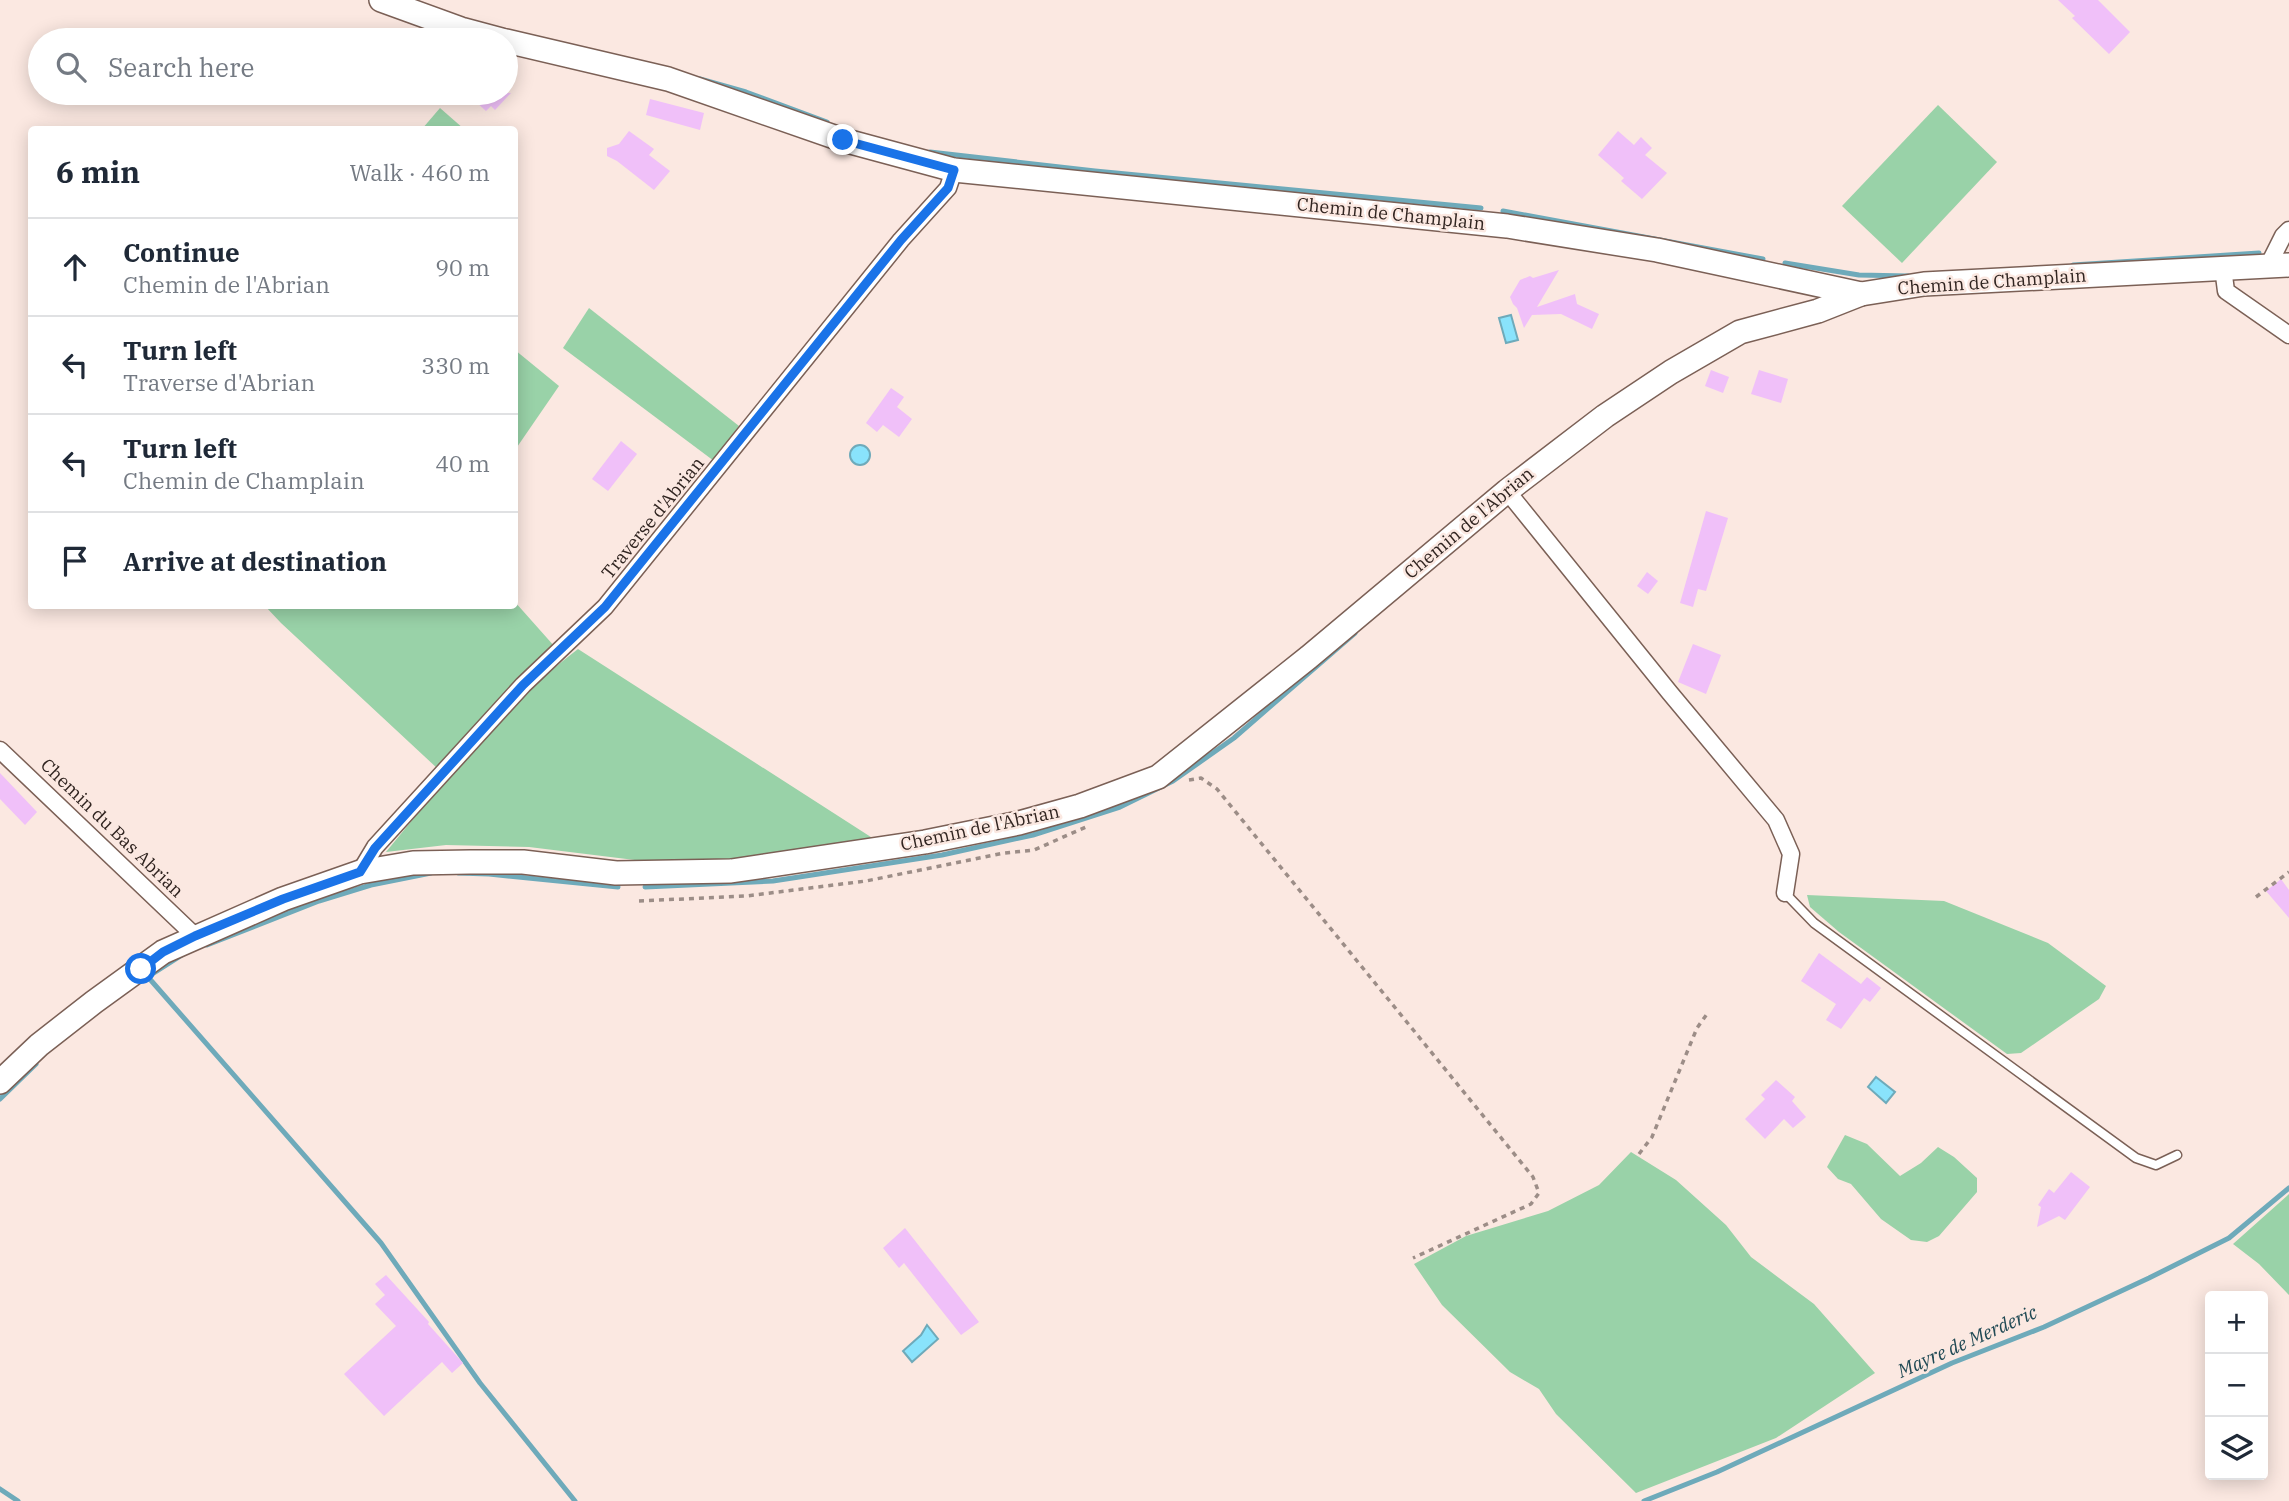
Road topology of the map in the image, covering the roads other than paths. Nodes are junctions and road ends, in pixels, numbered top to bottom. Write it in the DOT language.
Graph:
graph roads {
  1 [pos="381,0"];
  2 [pos="458,28"];
  3 [pos="518,44"];
  4 [pos="954,170"];
  5 [pos="2289,230"];
  6 [pos="2279,265"];
  7 [pos="2223,268"];
  8 [pos="1861,294"];
  9 [pos="2289,335"];
  10 [pos="1507,491"];
  11 [pos="0,750"];
  12 [pos="360,872"];
  13 [pos="1785,893"];
  14 [pos="195,936"];
  15 [pos="0,1082"];
  16 [pos="2177,1155"];
  1 -- 2 [label="street, Chemin de Champlain"];
  3 -- 4 [label="street, Chemin de Champlain"];
  4 -- 8 [label="street, Chemin de Champlain"];
  4 -- 12 [label="street, Traverse d'Abrian"];
  5 -- 6 [label="street"];
  6 -- 7 [label="street, Chemin de Champlain"];
  7 -- 8 [label="street, Chemin de Champlain"];
  7 -- 9 [label="street"];
  8 -- 10 [label="street, Chemin de l'Abrian"];
  10 -- 12 [label="street, Chemin de l'Abrian"];
  10 -- 13 [label="street"];
  11 -- 14 [label="street, Chemin du Bas Abrian"];
  12 -- 14 [label="street, Chemin de l'Abrian"];
  13 -- 16 [label="lane"];
  14 -- 15 [label="street, Chemin de l'Abrian"];
}
